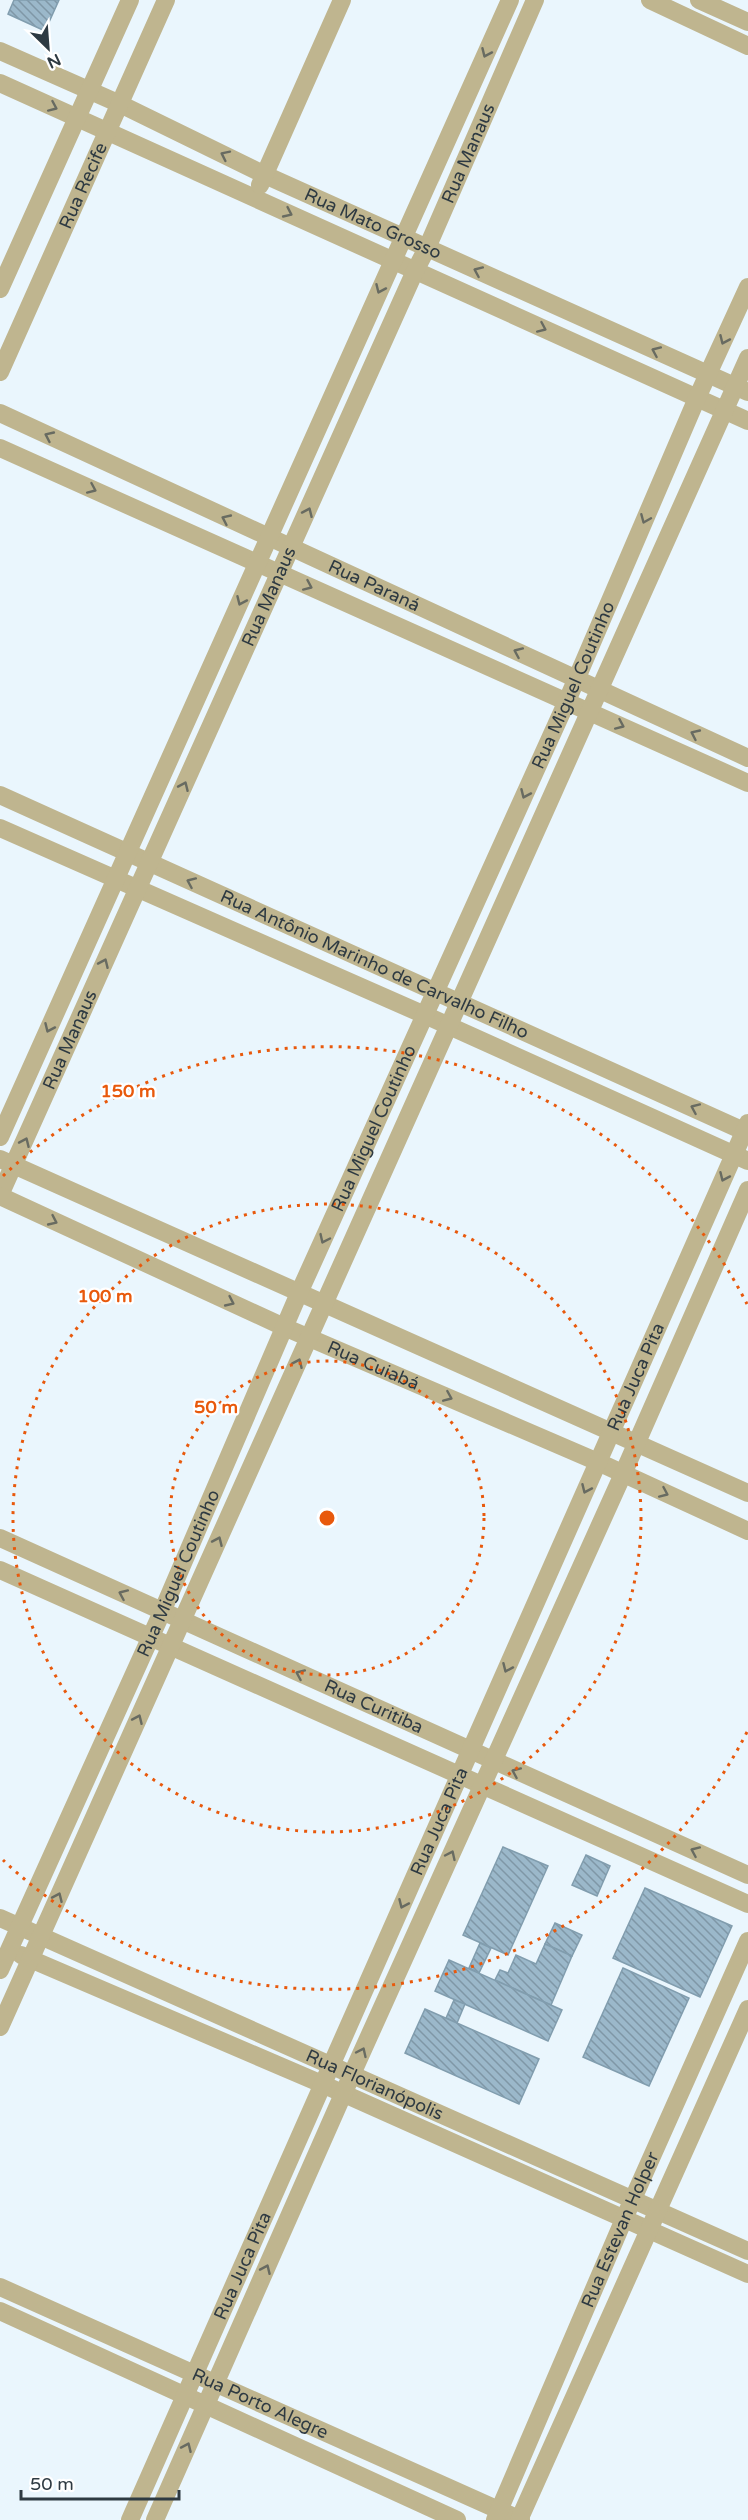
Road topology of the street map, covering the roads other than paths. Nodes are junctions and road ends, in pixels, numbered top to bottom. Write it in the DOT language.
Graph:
graph roads {
  1 [pos="130,0"];
  2 [pos="166,0"];
  3 [pos="342,0"];
  4 [pos="510,0"];
  5 [pos="535,0"];
  6 [pos="650,0"];
  7 [pos="699,0"];
  8 [pos="748,22"];
  9 [pos="748,46"];
  10 [pos="0,51"];
  11 [pos="0,83"];
  12 [pos="89,90"];
  13 [pos="120,104"];
  14 [pos="77,117"];
  15 [pos="107,131"];
  16 [pos="265,175"];
  17 [pos="255,198"];
  18 [pos="404,237"];
  19 [pos="427,248"];
  20 [pos="393,261"];
  21 [pos="415,271"];
  22 [pos="748,287"];
  23 [pos="0,289"];
  24 [pos="748,358"];
  25 [pos="0,372"];
  26 [pos="709,374"];
  27 [pos="742,389"];
  28 [pos="697,398"];
  29 [pos="725,410"];
  30 [pos="0,413"];
  31 [pos="748,421"];
  32 [pos="0,448"];
  33 [pos="268,539"];
  34 [pos="291,549"];
  35 [pos="258,563"];
  36 [pos="281,573"];
  37 [pos="576,679"];
  38 [pos="599,690"];
  39 [pos="567,701"];
  40 [pos="590,711"];
  41 [pos="748,758"];
  42 [pos="748,783"];
  43 [pos="0,795"];
  44 [pos="0,828"];
  45 [pos="127,853"];
  46 [pos="150,863"];
  47 [pos="116,879"];
  48 [pos="137,889"];
  49 [pos="436,991"];
  50 [pos="459,1002"];
  51 [pos="426,1016"];
  52 [pos="449,1026"];
  53 [pos="747,1129"];
  54 [pos="0,1137"];
  55 [pos="741,1158"];
  56 [pos="7,1163"];
  57 [pos="748,1190"];
  58 [pos="0,1195"];
  59 [pos="299,1293"];
  60 [pos="324,1304"];
  61 [pos="284,1327"];
  62 [pos="309,1337"];
  63 [pos="611,1432"];
  64 [pos="637,1443"];
  65 [pos="598,1462"];
  66 [pos="623,1474"];
  67 [pos="748,1493"];
  68 [pos="748,1531"];
  69 [pos="0,1538"];
  70 [pos="0,1570"];
  71 [pos="162,1612"];
  72 [pos="182,1621"];
  73 [pos="149,1636"];
  74 [pos="171,1646"];
  75 [pos="470,1751"];
  76 [pos="494,1762"];
  77 [pos="460,1775"];
  78 [pos="483,1785"];
  79 [pos="748,1875"];
  80 [pos="748,1904"];
  81 [pos="0,1918"];
  82 [pos="19,1927"];
  83 [pos="40,1937"];
  84 [pos="748,1941"];
  85 [pos="5,1948"];
  86 [pos="30,1959"];
  87 [pos="0,1970"];
  88 [pos="748,2009"];
  89 [pos="0,2027"];
  90 [pos="331,2066"];
  91 [pos="351,2074"];
  92 [pos="322,2084"];
  93 [pos="343,2094"];
  94 [pos="632,2199"];
  95 [pos="658,2211"];
  96 [pos="624,2219"];
  97 [pos="649,2230"];
  98 [pos="748,2251"];
  99 [pos="748,2274"];
  100 [pos="0,2287"];
  101 [pos="0,2311"];
  102 [pos="194,2374"];
  103 [pos="215,2384"];
  104 [pos="185,2395"];
  105 [pos="206,2404"];
  106 [pos="497,2515"];
  107 [pos="130,2520"];
  108 [pos="155,2520"];
  109 [pos="457,2520"];
  110 [pos="520,2520"];
  1 -- 12 [label="street, Rua Recife"];
  2 -- 13 [label="street, Rua Recife"];
  3 -- 16 [label="street"];
  4 -- 18 [label="street, Rua Manaus, one-way"];
  5 -- 19 [label="street, Rua Manaus"];
  6 -- 9 [label="street"];
  7 -- 8 [label="street"];
  10 -- 12 [label="street, Rua Mato Grosso"];
  11 -- 14 [label="street, Rua Mato Grosso, one-way"];
  12 -- 13 [label="street, Rua Mato Grosso"];
  12 -- 14 [label="street, Rua Recife"];
  13 -- 15 [label="street, Rua Recife"];
  16 -- 13 [label="street, Rua Mato Grosso, one-way"];
  14 -- 15 [label="street, Rua Mato Grosso"];
  14 -- 23 [label="street, Rua Recife"];
  15 -- 17 [label="street, Rua Mato Grosso"];
  15 -- 25 [label="street, Rua Recife"];
  16 -- 17 [label="street"];
  16 -- 18 [label="street, Rua Mato Grosso"];
  17 -- 20 [label="street, Rua Mato Grosso, one-way"];
  18 -- 19 [label="street, Rua Mato Grosso"];
  18 -- 20 [label="street, Rua Manaus"];
  19 -- 21 [label="street, Rua Manaus"];
  26 -- 19 [label="street, Rua Mato Grosso, one-way"];
  20 -- 21 [label="street, Rua Mato Grosso"];
  20 -- 33 [label="street, Rua Manaus, one-way"];
  21 -- 28 [label="street, Rua Mato Grosso, one-way"];
  34 -- 21 [label="street, Rua Manaus, one-way"];
  22 -- 26 [label="street, Rua Miguel Coutinho, one-way"];
  24 -- 27 [label="street, Rua Miguel Coutinho"];
  26 -- 27 [label="street, Rua Mato Grosso"];
  26 -- 28 [label="street, Rua Miguel Coutinho"];
  27 -- 29 [label="street, Rua Miguel Coutinho"];
  28 -- 29 [label="street, Rua Mato Grosso"];
  28 -- 37 [label="street, Rua Miguel Coutinho, one-way"];
  29 -- 31 [label="street, Rua Mato Grosso"];
  29 -- 38 [label="street, Rua Miguel Coutinho"];
  33 -- 30 [label="street, Rua Paraná, one-way"];
  32 -- 35 [label="street, Rua Paraná, one-way"];
  33 -- 34 [label="street, Rua Paraná"];
  33 -- 35 [label="street, Rua Manaus"];
  34 -- 36 [label="street, Rua Manaus"];
  37 -- 34 [label="street, Rua Paraná, one-way"];
  35 -- 36 [label="street, Rua Paraná"];
  35 -- 45 [label="street, Rua Manaus, one-way"];
  36 -- 39 [label="street, Rua Paraná, one-way"];
  46 -- 36 [label="street, Rua Manaus, one-way"];
  37 -- 38 [label="street, Rua Paraná"];
  37 -- 39 [label="street, Rua Miguel Coutinho"];
  38 -- 40 [label="street, Rua Miguel Coutinho"];
  41 -- 38 [label="street, Rua Paraná, one-way"];
  39 -- 40 [label="street, Rua Paraná"];
  39 -- 49 [label="street, Rua Miguel Coutinho, one-way"];
  40 -- 42 [label="street, Rua Paraná, one-way"];
  40 -- 50 [label="street, Rua Miguel Coutinho"];
  43 -- 45 [label="street, Rua Antônio Marinho de Carvalho Filho"];
  44 -- 47 [label="street, Rua Antônio Marinho de Carvalho Filho"];
  45 -- 46 [label="street, Rua Antônio Marinho de Carvalho Filho"];
  45 -- 47 [label="street, Rua Manaus"];
  46 -- 48 [label="street, Rua Manaus"];
  49 -- 46 [label="street, Rua Antônio Marinho de Carvalho Filho, one-way"];
  47 -- 48 [label="street, Rua Antônio Marinho de Carvalho Filho"];
  47 -- 54 [label="street, Rua Manaus, one-way"];
  48 -- 51 [label="street, Rua Antônio Marinho de Carvalho Filho"];
  56 -- 48 [label="street, Rua Manaus, one-way"];
  49 -- 50 [label="street, Rua Antônio Marinho de Carvalho Filho"];
  49 -- 51 [label="street, Rua Miguel Coutinho"];
  50 -- 52 [label="street, Rua Miguel Coutinho"];
  53 -- 50 [label="street, Rua Antônio Marinho de Carvalho Filho, one-way"];
  51 -- 52 [label="street, Rua Antônio Marinho de Carvalho Filho"];
  51 -- 59 [label="street, Rua Miguel Coutinho, one-way"];
  52 -- 55 [label="street, Rua Antônio Marinho de Carvalho Filho"];
  52 -- 60 [label="street, Rua Miguel Coutinho"];
  53 -- 55 [label="street, Rua Juca Pita"];
  55 -- 63 [label="street, Rua Juca Pita, one-way"];
  56 -- 58 [label="street, Rua Manaus"];
  56 -- 59 [label="street, Rua Cuiabá"];
  57 -- 64 [label="street, Rua Juca Pita"];
  58 -- 61 [label="street, Rua Cuiabá, one-way"];
  59 -- 60 [label="street, Rua Cuiabá"];
  59 -- 61 [label="street, Rua Miguel Coutinho"];
  60 -- 62 [label="street, Rua Miguel Coutinho"];
  60 -- 63 [label="street, Rua Cuiabá"];
  61 -- 62 [label="street, Rua Cuiabá"];
  61 -- 71 [label="street, Rua Miguel Coutinho"];
  62 -- 65 [label="street, Rua Cuiabá, one-way"];
  72 -- 62 [label="street, Rua Miguel Coutinho, one-way"];
  63 -- 64 [label="street, Rua Cuiabá"];
  63 -- 65 [label="street, Rua Juca Pita"];
  64 -- 66 [label="street, Rua Juca Pita"];
  64 -- 67 [label="street, Rua Cuiabá"];
  65 -- 66 [label="street, Rua Cuiabá"];
  65 -- 75 [label="street, Rua Juca Pita, one-way"];
  66 -- 68 [label="street, Rua Cuiabá, one-way"];
  66 -- 76 [label="street, Rua Juca Pita"];
  71 -- 69 [label="street, Rua Curitiba, one-way"];
  70 -- 73 [label="street, Rua Curitiba"];
  71 -- 72 [label="street, Rua Curitiba"];
  71 -- 73 [label="street, Rua Miguel Coutinho"];
  72 -- 74 [label="street, Rua Miguel Coutinho"];
  75 -- 72 [label="street, Rua Curitiba, one-way"];
  73 -- 74 [label="street, Rua Curitiba"];
  73 -- 82 [label="street, Rua Miguel Coutinho"];
  74 -- 77 [label="street, Rua Curitiba"];
  83 -- 74 [label="street, Rua Miguel Coutinho, one-way"];
  75 -- 76 [label="street, Rua Curitiba"];
  75 -- 77 [label="street, Rua Juca Pita"];
  76 -- 78 [label="street, Rua Juca Pita"];
  79 -- 76 [label="street, Rua Curitiba, one-way"];
  77 -- 78 [label="street, Rua Curitiba"];
  77 -- 90 [label="street, Rua Juca Pita, one-way"];
  78 -- 80 [label="street, Rua Curitiba"];
  91 -- 78 [label="street, Rua Juca Pita, one-way"];
  81 -- 82 [label="street, Rua Florianópolis"];
  82 -- 83 [label="street, Rua Florianópolis"];
  82 -- 85 [label="street, Rua Miguel Coutinho"];
  83 -- 86 [label="street, Rua Miguel Coutinho"];
  83 -- 90 [label="street, Rua Florianópolis"];
  84 -- 94 [label="street, Rua Estevan Holper"];
  85 -- 86 [label="street, Rua Florianópolis"];
  85 -- 87 [label="street, Rua Miguel Coutinho"];
  86 -- 89 [label="street, Rua Miguel Coutinho"];
  86 -- 92 [label="street, Rua Florianópolis"];
  88 -- 95 [label="street, Rua Estevan Holper"];
  90 -- 91 [label="street, Rua Florianópolis"];
  90 -- 92 [label="street, Rua Juca Pita"];
  91 -- 93 [label="street, Rua Juca Pita"];
  91 -- 94 [label="street, Rua Florianópolis"];
  92 -- 93 [label="street, Rua Florianópolis"];
  92 -- 102 [label="street, Rua Juca Pita"];
  93 -- 96 [label="street, Rua Florianópolis"];
  103 -- 93 [label="street, Rua Juca Pita, one-way"];
  94 -- 95 [label="street, Rua Florianópolis"];
  94 -- 96 [label="street, Rua Estevan Holper"];
  95 -- 97 [label="street, Rua Estevan Holper"];
  95 -- 98 [label="street, Rua Florianópolis"];
  96 -- 97 [label="street, Rua Florianópolis"];
  96 -- 106 [label="street, Rua Estevan Holper"];
  97 -- 99 [label="street, Rua Florianópolis"];
  97 -- 110 [label="street, Rua Estevan Holper"];
  100 -- 102 [label="street, Rua Porto Alegre"];
  101 -- 104 [label="street, Rua Porto Alegre"];
  102 -- 103 [label="street, Rua Porto Alegre"];
  102 -- 104 [label="street, Rua Juca Pita"];
  103 -- 105 [label="street, Rua Juca Pita"];
  103 -- 106 [label="street, Rua Porto Alegre"];
  104 -- 105 [label="street, Rua Porto Alegre"];
  104 -- 107 [label="street, Rua Juca Pita"];
  108 -- 105 [label="street, Rua Juca Pita, one-way"];
  105 -- 109 [label="street, Rua Porto Alegre"];
  106 -- 110 [label="street, Rua Porto Alegre"];
}
